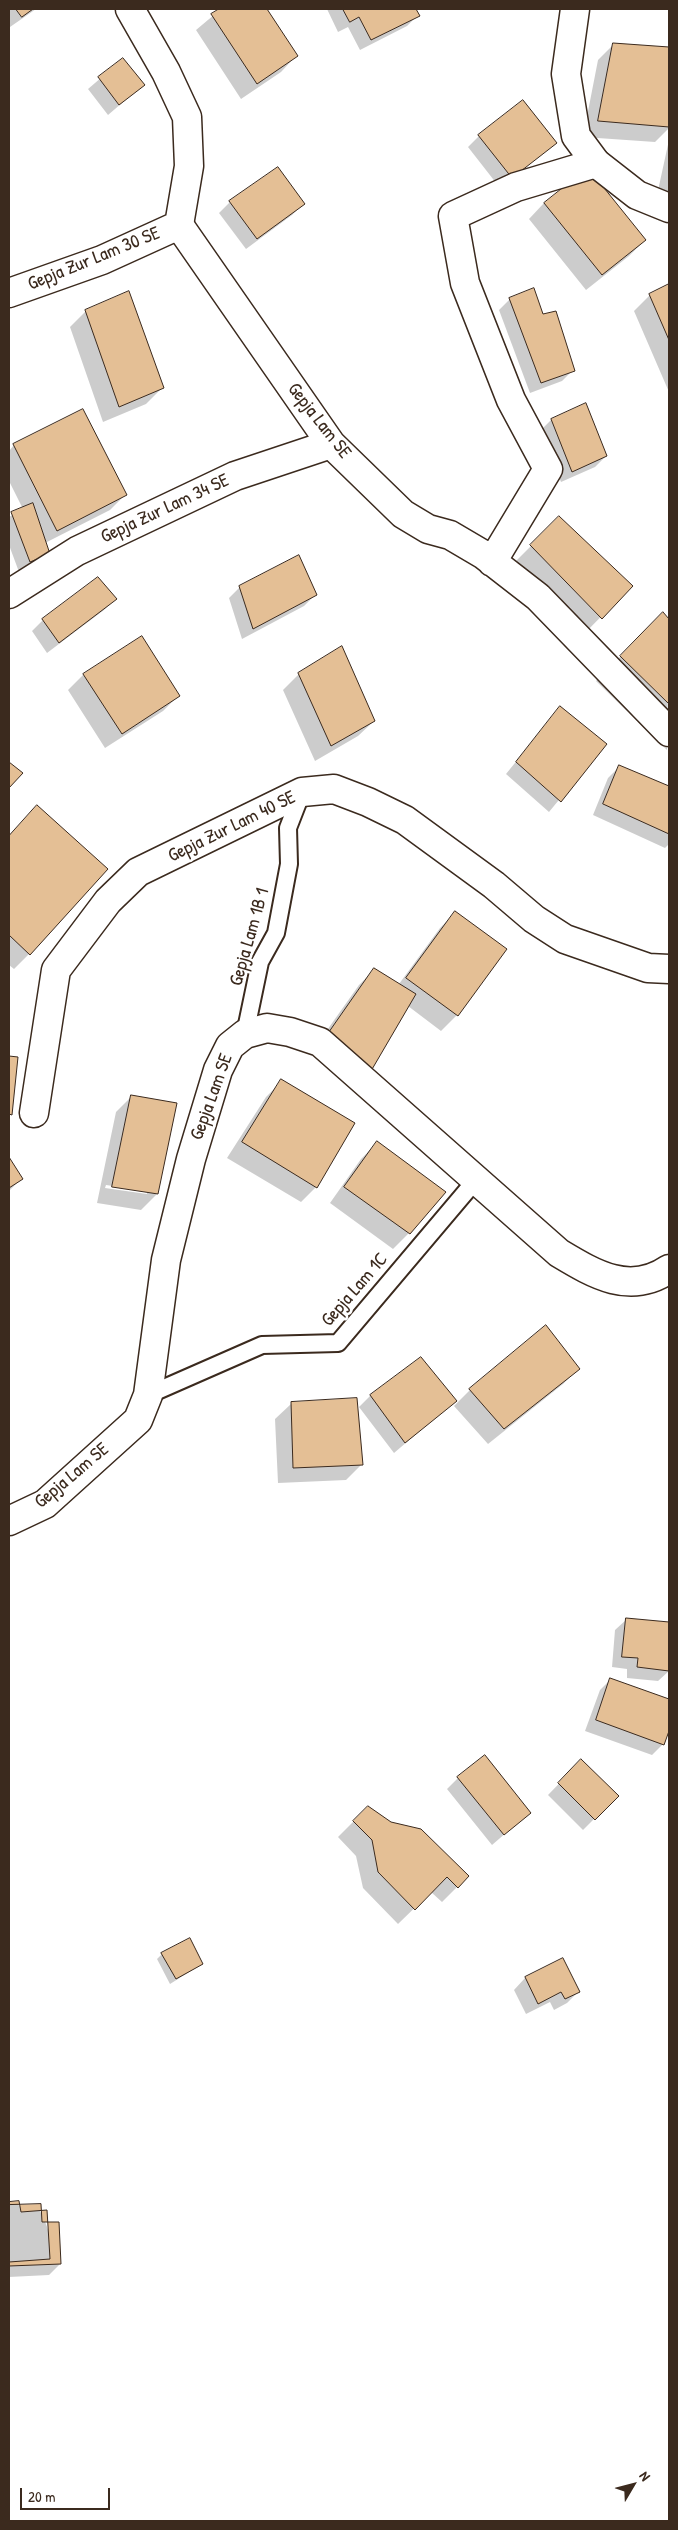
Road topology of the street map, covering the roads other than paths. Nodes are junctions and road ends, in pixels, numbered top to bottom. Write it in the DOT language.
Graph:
graph roads {
  1 [pos="130,9"];
  2 [pos="575,9"];
  3 [pos="596,163"];
  4 [pos="669,208"];
  5 [pos="179,225"];
  6 [pos="9,293"];
  7 [pos="331,444"];
  8 [pos="492,562"];
  9 [pos="9,594"];
  10 [pos="669,732"];
  11 [pos="302,792"];
  12 [pos="669,969"];
  13 [pos="245,1034"];
  14 [pos="34,1113"];
  15 [pos="475,1181"];
  16 [pos="669,1269"];
  17 [pos="148,1394"];
  18 [pos="9,1521"];
  1 -- 5 [label="street"];
  2 -- 3 [label="street"];
  3 -- 4 [label="street"];
  3 -- 8 [label="street"];
  5 -- 6 [label="street, Gepja Zur Lam 30 SE"];
  5 -- 7 [label="street, Gepja Lam SE"];
  7 -- 8 [label="street, Gepja Lam SE"];
  7 -- 9 [label="street, Gepja Zur Lam 34 SE"];
  8 -- 10 [label="street, Gepja Lam SE"];
  11 -- 12 [label="street, Gepja Zur Lam 40 SE"];
  11 -- 13 [label="lane, Gepja Lam 1B 1"];
  11 -- 14 [label="street, Gepja Zur Lam 40 SE"];
  13 -- 15 [label="street, Gepja Lam SE"];
  13 -- 17 [label="street, Gepja Lam SE"];
  15 -- 16 [label="street, Gepja Lam SE"];
  15 -- 17 [label="lane, Gepja Lam 1C"];
  17 -- 18 [label="street, Gepja Lam SE"];
}
